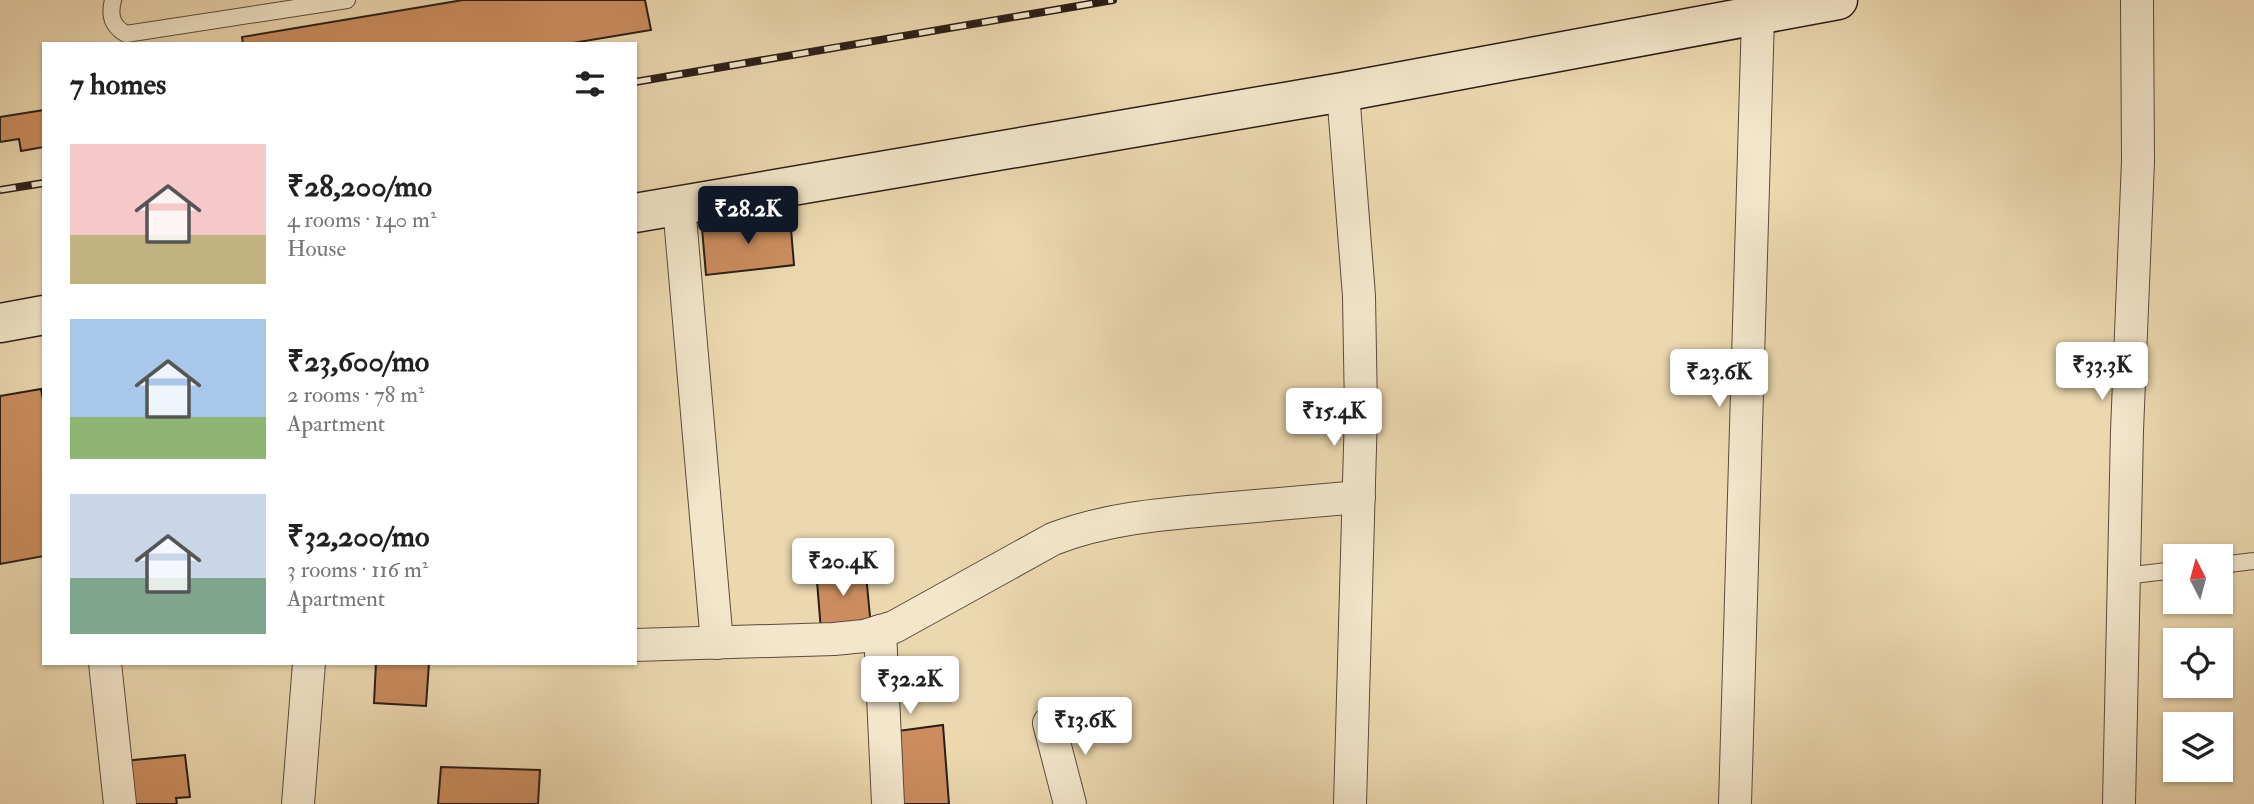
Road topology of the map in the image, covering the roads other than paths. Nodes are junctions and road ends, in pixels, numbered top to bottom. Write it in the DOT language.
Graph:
graph roads {
  1 [pos="113,0"];
  2 [pos="347,0"];
  3 [pos="1838,0"];
  4 [pos="2137,0"];
  5 [pos="1758,16"];
  6 [pos="1343,92"];
  7 [pos="679,206"];
  8 [pos="637,214"];
  9 [pos="42,315"];
  10 [pos="0,323"];
  11 [pos="1359,497"];
  12 [pos="2254,561"];
  13 [pos="2233,564"];
  14 [pos="2163,571"];
  15 [pos="2125,576"];
  16 [pos="880,631"];
  17 [pos="717,643"];
  18 [pos="637,645"];
  19 [pos="105,665"];
  20 [pos="309,665"];
  21 [pos="1049,723"];
  22 [pos="120,804"];
  23 [pos="298,804"];
  24 [pos="888,804"];
  25 [pos="1070,804"];
  26 [pos="1350,804"];
  27 [pos="1735,804"];
  28 [pos="2119,804"];
  1 -- 2 [label="lane"];
  3 -- 5 [label="street"];
  4 -- 15 [label="street"];
  5 -- 6 [label="street"];
  5 -- 27 [label="street"];
  6 -- 7 [label="street"];
  6 -- 11 [label="street"];
  7 -- 8 [label="street"];
  7 -- 17 [label="street"];
  9 -- 10 [label="street"];
  11 -- 16 [label="street"];
  11 -- 26 [label="street"];
  12 -- 13 [label="lane"];
  14 -- 15 [label="lane"];
  15 -- 28 [label="street"];
  16 -- 17 [label="street"];
  16 -- 24 [label="street"];
  17 -- 18 [label="street"];
  19 -- 22 [label="street"];
  20 -- 23 [label="street"];
  21 -- 25 [label="street"];
}
